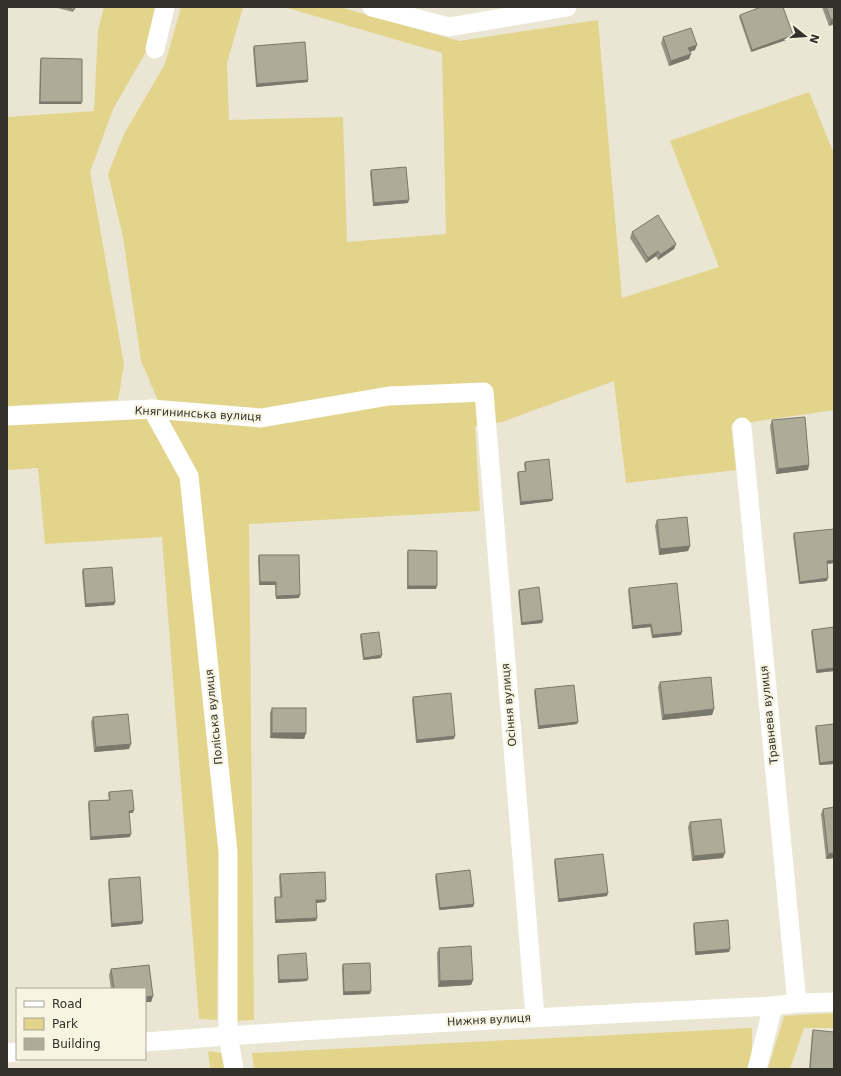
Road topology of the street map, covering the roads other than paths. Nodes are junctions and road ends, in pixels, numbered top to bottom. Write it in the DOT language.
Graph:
graph roads {
  1 [pos="165,7"];
  2 [pos="372,7"];
  3 [pos="567,7"];
  4 [pos="155,49"];
  5 [pos="484,392"];
  6 [pos="152,409"];
  7 [pos="7,416"];
  8 [pos="742,427"];
  9 [pos="834,1002"];
  10 [pos="797,1003"];
  11 [pos="773,1006"];
  12 [pos="535,1017"];
  13 [pos="228,1035"];
  14 [pos="146,1042"];
  15 [pos="234,1069"];
  16 [pos="758,1069"];
  1 -- 4 [label="street"];
  2 -- 3 [label="street"];
  5 -- 6 [label="street, Княгининська вулиця"];
  5 -- 12 [label="street, Осіння вулиця"];
  6 -- 7 [label="street, Княгининська вулиця"];
  6 -- 13 [label="street, Поліська вулиця"];
  8 -- 10 [label="street, Травнева вулиця"];
  9 -- 10 [label="street, Нижня вулиця"];
  10 -- 11 [label="street, Нижня вулиця"];
  11 -- 12 [label="street, Нижня вулиця"];
  11 -- 16 [label="street"];
  12 -- 13 [label="street, Нижня вулиця"];
  13 -- 14 [label="street, Нижня вулиця"];
  13 -- 15 [label="street, Поліська вулиця"];
}
